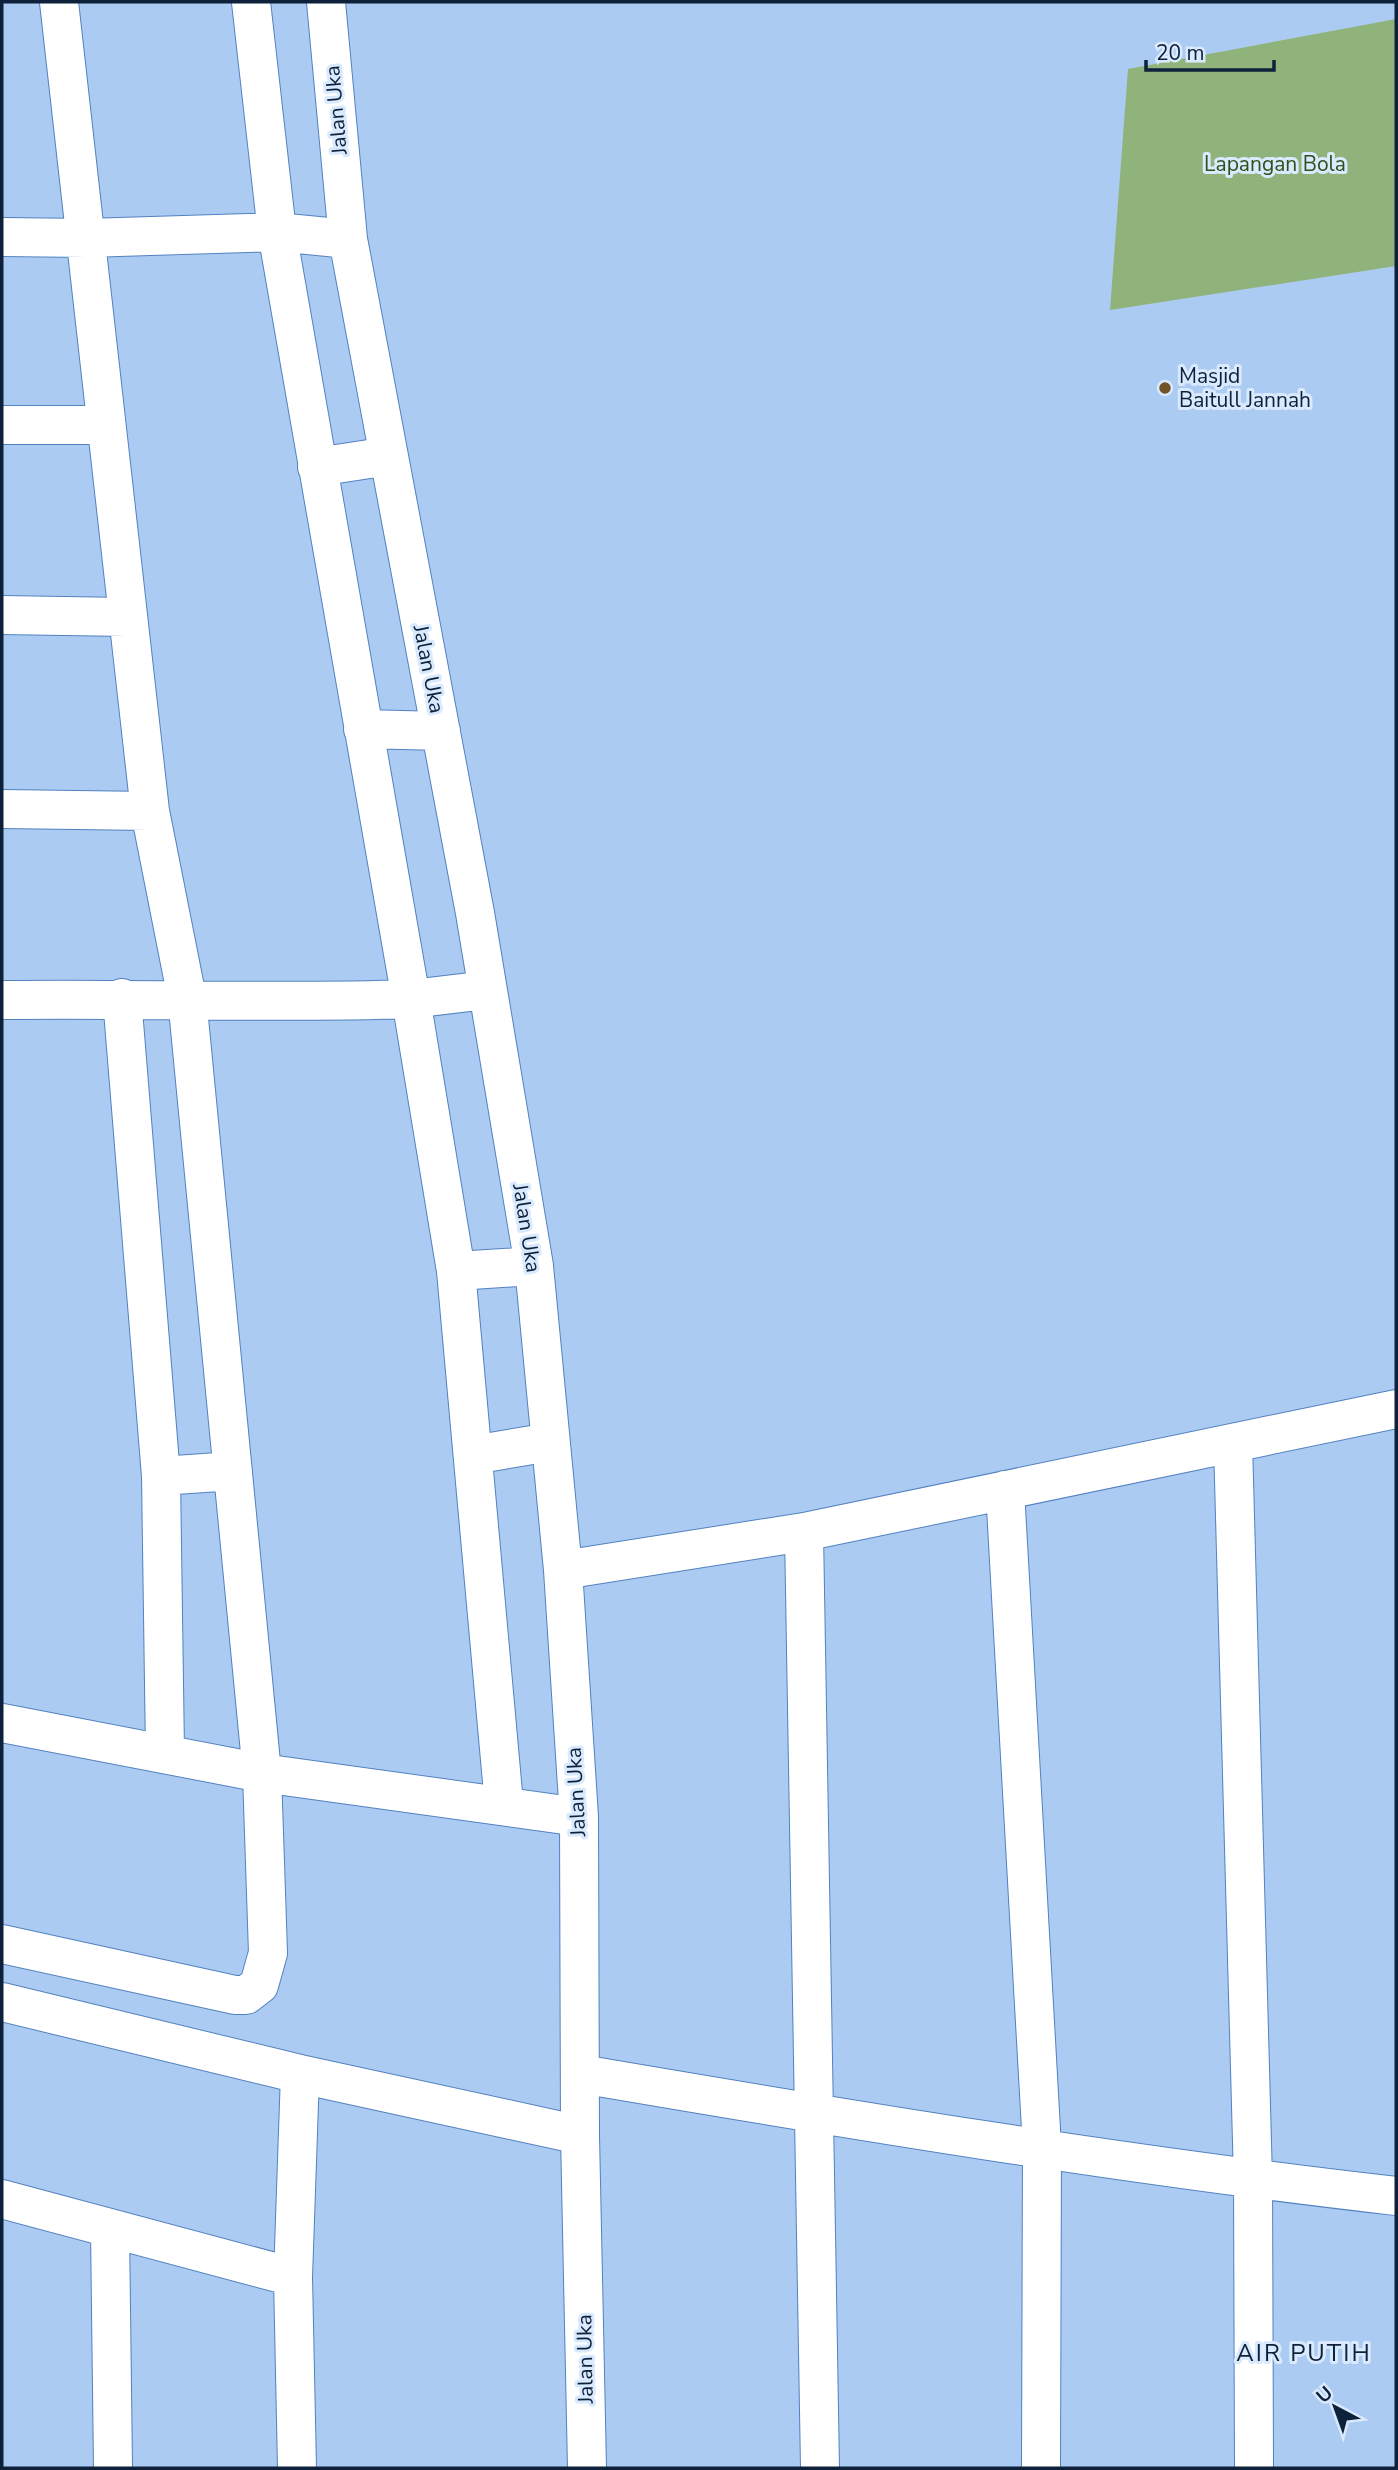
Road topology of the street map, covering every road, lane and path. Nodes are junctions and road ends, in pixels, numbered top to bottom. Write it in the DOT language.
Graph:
graph roads {
  1 [pos="59,2"];
  2 [pos="251,2"];
  3 [pos="326,2"];
  4 [pos="277,232"];
  5 [pos="2,237"];
  6 [pos="87,238"];
  7 [pos="348,239"];
  8 [pos="2,425"];
  9 [pos="106,425"];
  10 [pos="388,456"];
  11 [pos="317,467"];
  12 [pos="2,615"];
  13 [pos="127,617"];
  14 [pos="363,729"];
  15 [pos="441,731"];
  16 [pos="2,809"];
  17 [pos="150,811"];
  18 [pos="487,990"];
  19 [pos="122,998"];
  20 [pos="187,998"];
  21 [pos="411,999"];
  22 [pos="2,1000"];
  23 [pos="534,1266"];
  24 [pos="456,1270"];
  25 [pos="1396,1409"];
  26 [pos="551,1441"];
  27 [pos="1233,1443"];
  28 [pos="472,1455"];
  29 [pos="233,1471"];
  30 [pos="161,1476"];
  31 [pos="1005,1490"];
  32 [pos="804,1532"];
  33 [pos="563,1570"];
  34 [pos="2,1723"];
  35 [pos="165,1752"];
  36 [pos="262,1773"];
  37 [pos="504,1804"];
  38 [pos="579,1817"];
  39 [pos="2,1944"];
  40 [pos="2,2003"];
  41 [pos="300,2074"];
  42 [pos="580,2074"];
  43 [pos="812,2114"];
  44 [pos="580,2135"];
  45 [pos="1042,2147"];
  46 [pos="1253,2179"];
  47 [pos="1396,2196"];
  48 [pos="2,2199"];
  49 [pos="110,2229"];
  50 [pos="293,2277"];
  51 [pos="113,2468"];
  52 [pos="297,2468"];
  53 [pos="587,2468"];
  54 [pos="820,2468"];
  55 [pos="1041,2468"];
  56 [pos="1254,2468"];
  1 -- 6 [label="street"];
  2 -- 4 [label="street"];
  3 -- 7 [label="street, Jalan Uka"];
  4 -- 6 [label="street"];
  4 -- 7 [label="street"];
  4 -- 11 [label="street"];
  5 -- 6 [label="street"];
  6 -- 9 [label="street"];
  7 -- 10 [label="street, Jalan Uka"];
  8 -- 9 [label="street"];
  9 -- 13 [label="street"];
  10 -- 11 [label="street"];
  10 -- 15 [label="street, Jalan Uka"];
  11 -- 14 [label="street"];
  12 -- 13 [label="street"];
  13 -- 17 [label="street"];
  14 -- 15 [label="street"];
  14 -- 21 [label="street"];
  15 -- 18 [label="street, Jalan Uka"];
  16 -- 17 [label="street"];
  17 -- 20 [label="street"];
  18 -- 21 [label="street"];
  18 -- 23 [label="street, Jalan Uka"];
  19 -- 20 [label="street"];
  19 -- 22 [label="street"];
  19 -- 30 [label="street"];
  20 -- 21 [label="street"];
  20 -- 29 [label="street"];
  21 -- 24 [label="street"];
  23 -- 24 [label="street"];
  23 -- 26 [label="street, Jalan Uka"];
  24 -- 28 [label="street"];
  25 -- 27 [label="street"];
  26 -- 28 [label="street"];
  26 -- 33 [label="street, Jalan Uka"];
  27 -- 31 [label="street"];
  27 -- 46 [label="street"];
  28 -- 37 [label="street"];
  29 -- 30 [label="street"];
  29 -- 36 [label="street"];
  30 -- 35 [label="street"];
  31 -- 32 [label="street"];
  31 -- 45 [label="street"];
  32 -- 33 [label="street"];
  32 -- 43 [label="street"];
  33 -- 38 [label="street, Jalan Uka"];
  34 -- 35 [label="street"];
  35 -- 36 [label="street"];
  36 -- 37 [label="street"];
  36 -- 39 [label="street"];
  37 -- 38 [label="street"];
  38 -- 42 [label="street, Jalan Uka"];
  40 -- 41 [label="street"];
  41 -- 44 [label="street"];
  41 -- 50 [label="street"];
  42 -- 43 [label="street"];
  42 -- 44 [label="street, Jalan Uka"];
  43 -- 45 [label="street"];
  43 -- 54 [label="street"];
  44 -- 53 [label="street, Jalan Uka"];
  45 -- 46 [label="street"];
  45 -- 55 [label="street"];
  46 -- 47 [label="street"];
  46 -- 56 [label="street"];
  48 -- 49 [label="street"];
  49 -- 50 [label="street"];
  49 -- 51 [label="street"];
  50 -- 52 [label="street"];
}
